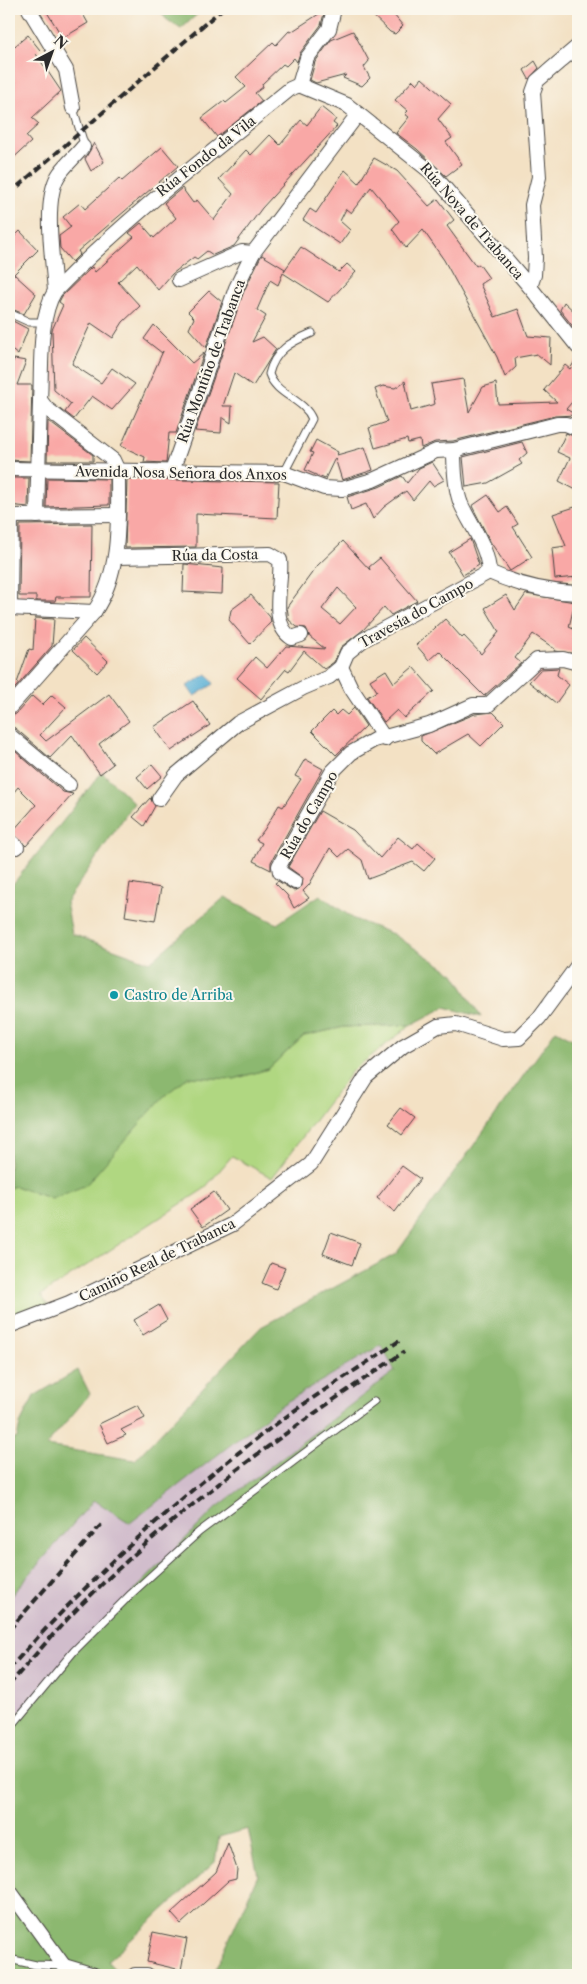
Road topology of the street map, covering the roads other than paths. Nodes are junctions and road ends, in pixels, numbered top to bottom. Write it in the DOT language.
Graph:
graph roads {
  1 [pos="29,9"];
  2 [pos="334,9"];
  3 [pos="578,46"];
  4 [pos="298,85"];
  5 [pos="73,108"];
  6 [pos="358,114"];
  7 [pos="83,147"];
  8 [pos="253,253"];
  9 [pos="179,280"];
  10 [pos="530,287"];
  11 [pos="55,291"];
  12 [pos="9,313"];
  13 [pos="45,322"];
  14 [pos="312,333"];
  15 [pos="578,347"];
  16 [pos="40,400"];
  17 [pos="578,429"];
  18 [pos="454,450"];
  19 [pos="9,469"];
  20 [pos="38,470"];
  21 [pos="172,470"];
  22 [pos="118,471"];
  23 [pos="284,473"];
  24 [pos="118,515"];
  25 [pos="10,516"];
  26 [pos="37,516"];
  27 [pos="116,557"];
  28 [pos="489,572"];
  29 [pos="578,593"];
  30 [pos="10,608"];
  31 [pos="94,612"];
  32 [pos="301,635"];
  33 [pos="578,663"];
  34 [pos="341,667"];
  35 [pos="9,708"];
  36 [pos="9,735"];
  37 [pos="385,738"];
  38 [pos="69,785"];
  39 [pos="160,799"];
  40 [pos="295,882"];
  41 [pos="578,965"];
  42 [pos="9,1326"];
  43 [pos="374,1401"];
  44 [pos="9,1728"];
  45 [pos="9,1890"];
  46 [pos="9,1959"];
  47 [pos="61,1971"];
  48 [pos="94,1975"];
  49 [pos="136,1975"];
  50 [pos="147,1975"];
  1 -- 5 [label="street"];
  2 -- 4 [label="street"];
  3 -- 10 [label="street"];
  4 -- 6 [label="street, Rúa Nova de Trabanca"];
  4 -- 11 [label="street, Rúa Fondo da Vila"];
  5 -- 7 [label="lane"];
  6 -- 8 [label="street, Rúa Montiño de Trabanca"];
  6 -- 10 [label="street, Rúa Nova de Trabanca"];
  7 -- 11 [label="street, Rúa Fondo da Vila"];
  8 -- 9 [label="street, Rúa Montiño de Trabanca"];
  8 -- 21 [label="street, Rúa Montiño de Trabanca"];
  10 -- 15 [label="street, Rúa Nova de Trabanca"];
  11 -- 13 [label="street, Rúa Fondo da Vila"];
  12 -- 13 [label="lane"];
  13 -- 16 [label="street, Rúa Fondo da Vila"];
  14 -- 23 [label="lane"];
  16 -- 20 [label="street, Rúa Fondo da Vila"];
  16 -- 22 [label="street"];
  17 -- 18 [label="street, Avenida Nosa Señora dos Anxos"];
  18 -- 23 [label="street, Avenida Nosa Señora dos Anxos"];
  18 -- 28 [label="street, Travesía do Campo"];
  19 -- 20 [label="street, Avenida Nosa Señora dos Anxos"];
  20 -- 22 [label="street, Avenida Nosa Señora dos Anxos"];
  20 -- 26 [label="street, Rúa Fondo da Vila"];
  21 -- 22 [label="street, Avenida Nosa Señora dos Anxos"];
  21 -- 23 [label="street, Avenida Nosa Señora dos Anxos"];
  22 -- 24 [label="street"];
  24 -- 26 [label="street"];
  24 -- 27 [label="street"];
  25 -- 26 [label="street"];
  25 -- 30 [label="street"];
  27 -- 31 [label="street"];
  27 -- 32 [label="street, Rúa da Costa"];
  28 -- 29 [label="street, Travesía do Campo"];
  28 -- 34 [label="street, Travesía do Campo"];
  30 -- 31 [label="street"];
  31 -- 35 [label="street"];
  33 -- 37 [label="street, Rúa do Campo"];
  34 -- 37 [label="street"];
  34 -- 39 [label="street, Travesía do Campo"];
  36 -- 38 [label="street"];
  37 -- 40 [label="street, Rúa do Campo"];
  41 -- 42 [label="street, Camiño Real de Trabanca"];
  43 -- 44 [label="lane"];
  45 -- 47 [label="street"];
  46 -- 47 [label="lane"];
  47 -- 48 [label="street"];
  49 -- 50 [label="street"];
}
